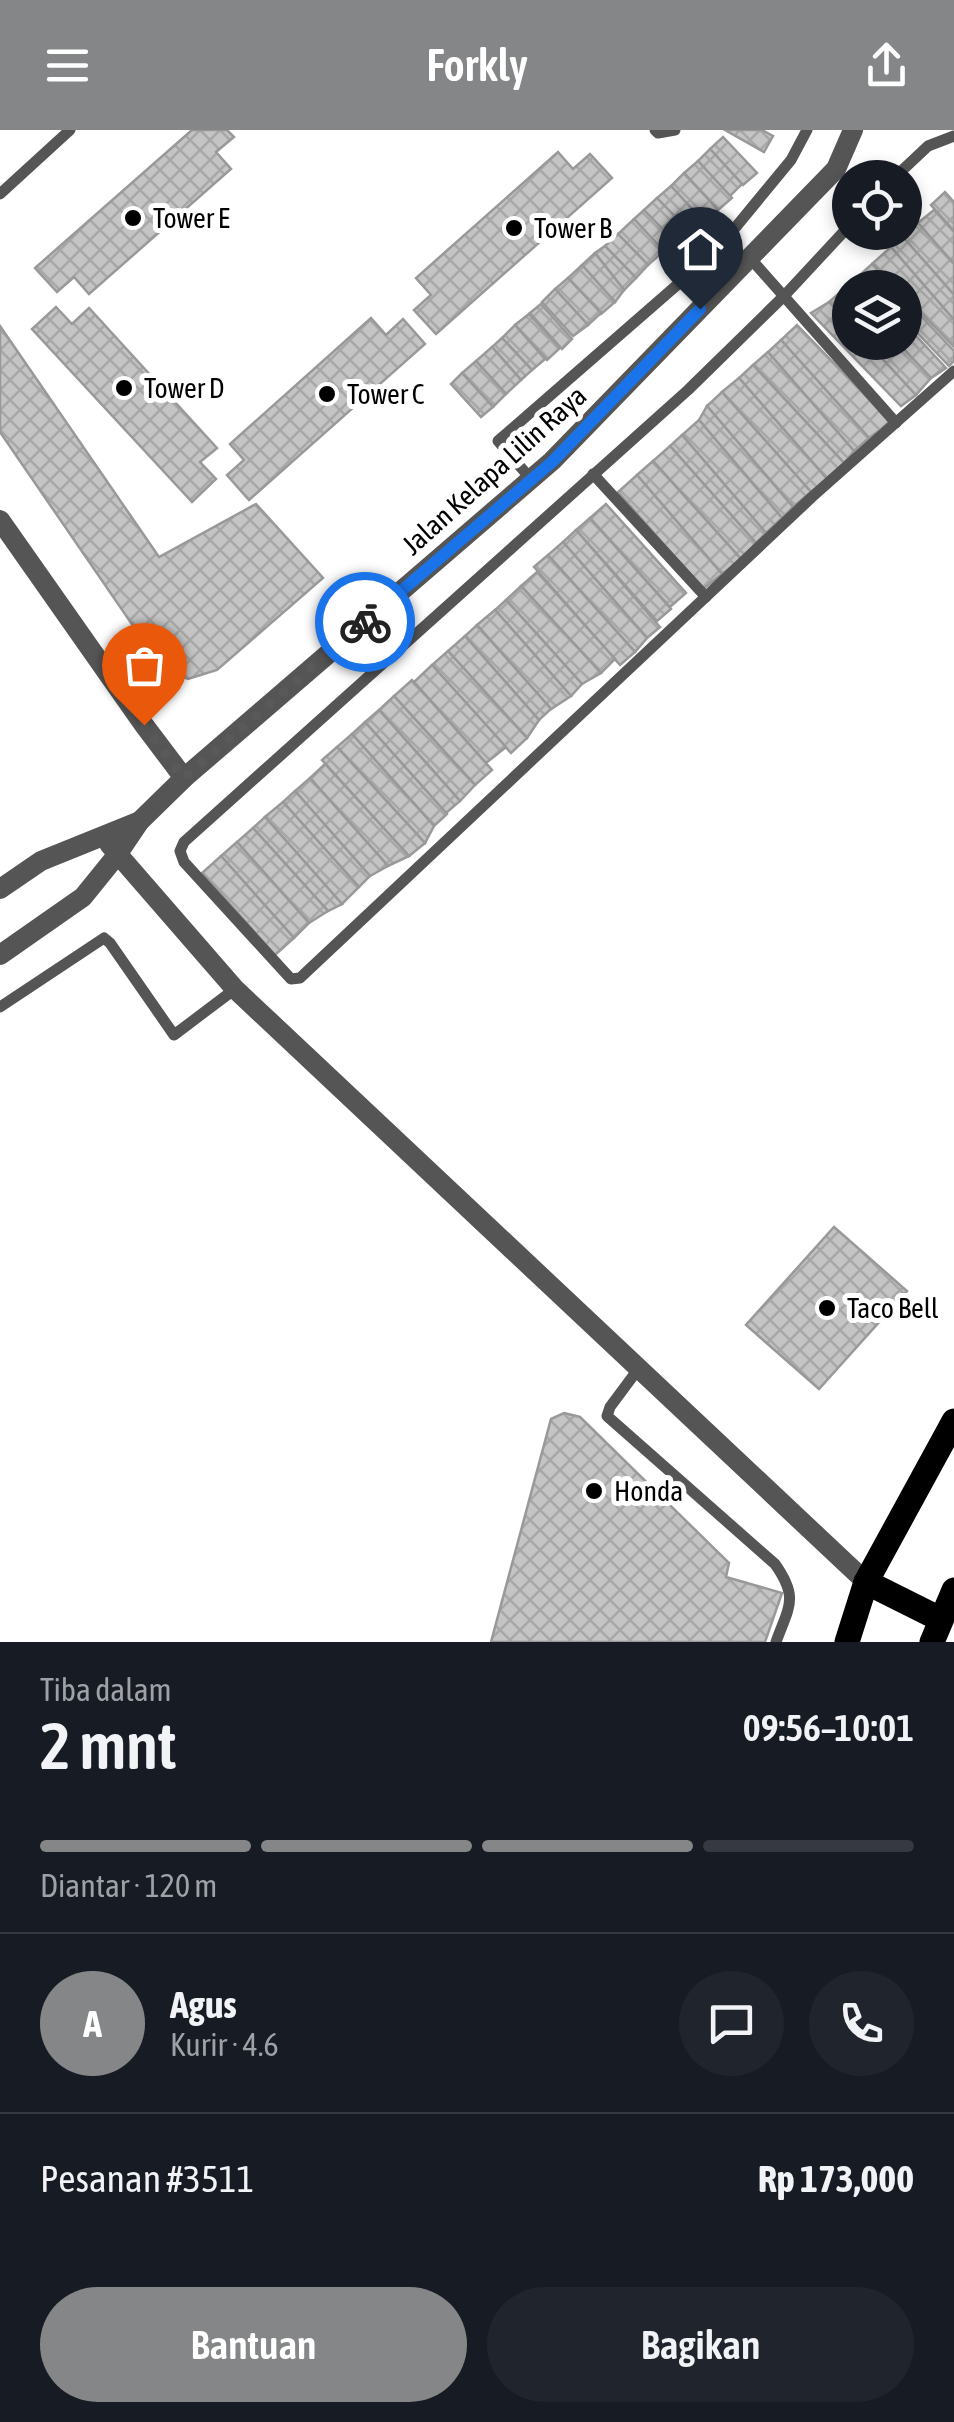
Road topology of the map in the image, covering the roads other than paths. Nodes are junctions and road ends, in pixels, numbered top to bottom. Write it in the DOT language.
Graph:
graph roads {
  1 [pos="70,130"];
  2 [pos="655,130"];
  3 [pos="675,130"];
  4 [pos="808,130"];
  5 [pos="853,130"];
  6 [pos="954,136"];
  7 [pos="913,160"];
  8 [pos="0,194"];
  9 [pos="832,244"];
  10 [pos="750,258"];
  11 [pos="784,296"];
  12 [pos="954,371"];
  13 [pos="896,423"];
  14 [pos="593,474"];
  15 [pos="531,479"];
  16 [pos="0,520"];
  17 [pos="706,597"];
  18 [pos="184,778"];
  19 [pos="140,821"];
  20 [pos="102,835"];
  21 [pos="117,855"];
  22 [pos="0,889"];
  23 [pos="0,955"];
  24 [pos="235,989"];
  25 [pos="0,1007"];
  26 [pos="639,1368"];
  27 [pos="954,1422"];
  28 [pos="866,1582"];
  29 [pos="954,1590"];
  30 [pos="936,1631"];
  31 [pos="776,1642"];
  32 [pos="847,1642"];
  1 -- 8 [label="lane"];
  2 -- 3 [label="lane"];
  4 -- 15 [label="lane"];
  5 -- 10 [label="street, Jalan Kelapa Lilin Raya"];
  6 -- 7 [label="lane"];
  9 -- 11 [label="lane"];
  10 -- 11 [label="lane"];
  10 -- 15 [label="street, Jalan Kelapa Lilin Raya"];
  11 -- 13 [label="lane"];
  11 -- 14 [label="lane"];
  12 -- 13 [label="lane"];
  13 -- 17 [label="lane"];
  14 -- 17 [label="lane"];
  14 -- 17 [label="lane"];
  15 -- 18 [label="street, Jalan Kelapa Lilin Raya"];
  16 -- 18 [label="street"];
  18 -- 19 [label="street, Jalan Kelapa Lilin Raya"];
  19 -- 20 [label="street, Jalan Kelapa Lilin Raya"];
  19 -- 21 [label="street, Jalan Kelapa Lilin Raya"];
  20 -- 21 [label="street"];
  20 -- 22 [label="street, Jalan Kelapa Lilin Raya"];
  21 -- 23 [label="street, Jalan Kelapa Lilin Raya"];
  21 -- 24 [label="street"];
  24 -- 25 [label="lane"];
  24 -- 26 [label="street"];
  26 -- 28 [label="street"];
  26 -- 31 [label="lane"];
  27 -- 28 [label="main road"];
  28 -- 30 [label="main road"];
  28 -- 32 [label="main road"];
  29 -- 30 [label="main road"];
}
